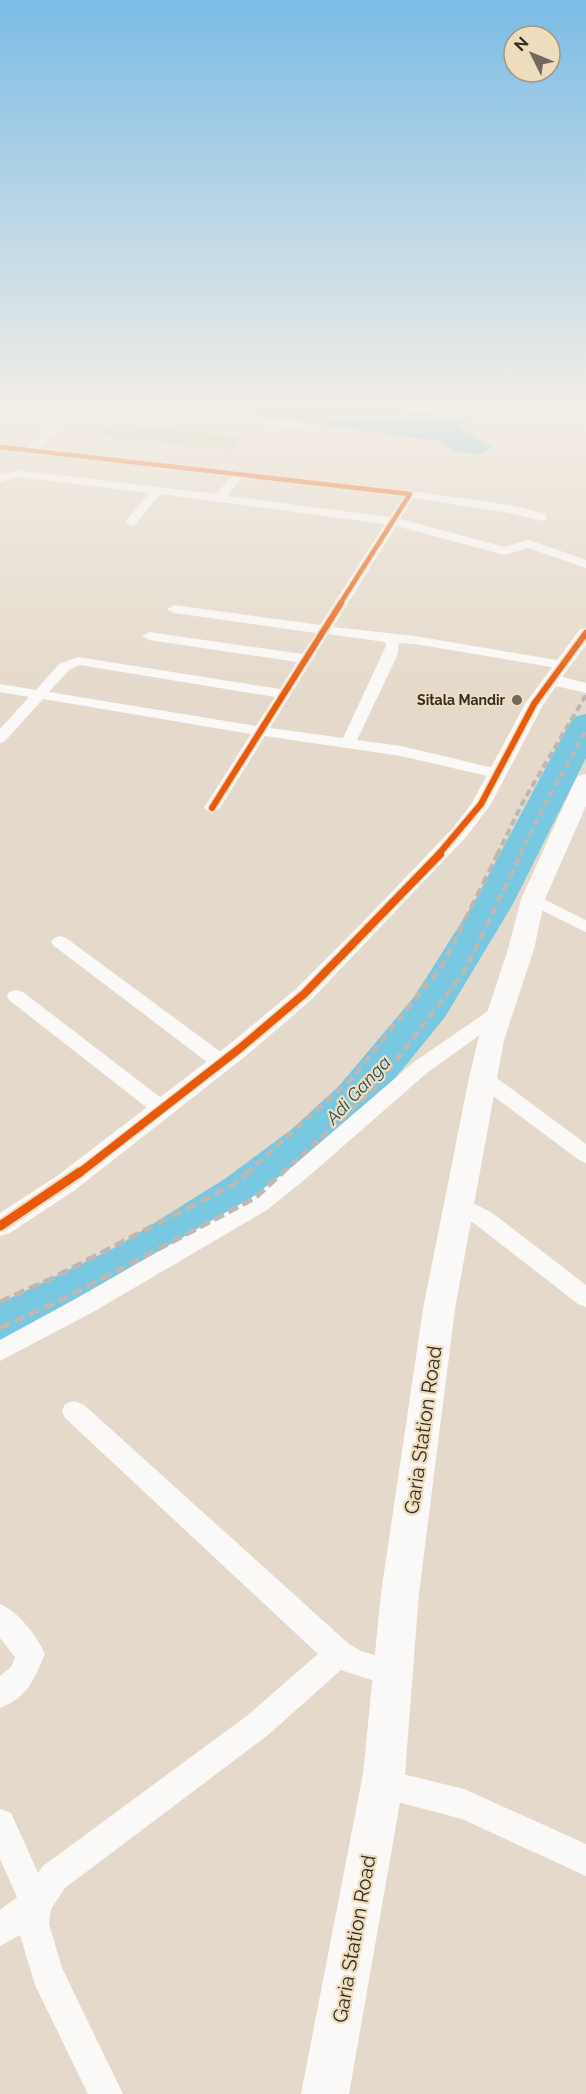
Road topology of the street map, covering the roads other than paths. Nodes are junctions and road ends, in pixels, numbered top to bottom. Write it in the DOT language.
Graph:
graph roads {
  1 [pos="145,504"];
  2 [pos="262,504"];
  3 [pos="404,504"];
  4 [pos="475,504"];
  5 [pos="542,517"];
  6 [pos="393,521"];
  7 [pos="130,522"];
  8 [pos="586,564"];
  9 [pos="174,609"];
  10 [pos="325,630"];
  11 [pos="586,633"];
  12 [pos="149,636"];
  13 [pos="390,639"];
  14 [pos="306,659"];
  15 [pos="557,672"];
  16 [pos="0,688"];
  17 [pos="586,688"];
  18 [pos="285,694"];
  19 [pos="40,695"];
  20 [pos="261,731"];
  21 [pos="0,738"];
  22 [pos="348,744"];
  23 [pos="496,773"];
  24 [pos="583,796"];
  25 [pos="212,808"];
  26 [pos="533,899"];
  27 [pos="586,927"];
  28 [pos="60,942"];
  29 [pos="16,996"];
  30 [pos="501,1011"];
  31 [pos="222,1063"];
  32 [pos="483,1078"];
  33 [pos="162,1109"];
  34 [pos="586,1155"];
  35 [pos="460,1205"];
  36 [pos="0,1226"];
  37 [pos="586,1298"];
  38 [pos="0,1351"];
  39 [pos="74,1411"];
  40 [pos="0,1617"];
  41 [pos="339,1654"];
  42 [pos="393,1673"];
  43 [pos="0,1694"];
  44 [pos="382,1784"];
  45 [pos="0,1824"];
  46 [pos="586,1860"];
  47 [pos="36,1902"];
  48 [pos="0,1930"];
  49 [pos="106,2094"];
  50 [pos="325,2094"];
  1 -- 7 [label="street"];
  2 -- 6 [label="street"];
  3 -- 6 [label="street"];
  4 -- 5 [label="street"];
  6 -- 8 [label="street"];
  6 -- 10 [label="street"];
  9 -- 10 [label="street"];
  10 -- 13 [label="street"];
  10 -- 14 [label="street"];
  11 -- 15 [label="street"];
  12 -- 14 [label="street"];
  13 -- 15 [label="street"];
  13 -- 22 [label="street"];
  14 -- 18 [label="street"];
  15 -- 17 [label="street"];
  15 -- 23 [label="street"];
  16 -- 19 [label="street"];
  18 -- 19 [label="street"];
  18 -- 20 [label="street"];
  19 -- 20 [label="street"];
  19 -- 21 [label="street"];
  20 -- 22 [label="street"];
  20 -- 25 [label="street"];
  22 -- 23 [label="street"];
  23 -- 31 [label="street"];
  24 -- 26 [label="main road, Garia Station Road"];
  26 -- 27 [label="street"];
  26 -- 30 [label="main road, Garia Station Road"];
  28 -- 31 [label="street"];
  29 -- 33 [label="street"];
  30 -- 32 [label="main road, Garia Station Road"];
  30 -- 38 [label="street"];
  31 -- 33 [label="street"];
  32 -- 34 [label="street"];
  32 -- 35 [label="main road, Garia Station Road"];
  33 -- 36 [label="street"];
  35 -- 37 [label="street"];
  35 -- 42 [label="main road, Garia Station Road"];
  39 -- 41 [label="street"];
  40 -- 43 [label="street"];
  41 -- 42 [label="street"];
  41 -- 47 [label="street"];
  42 -- 44 [label="main road, Garia Station Road"];
  44 -- 46 [label="street"];
  44 -- 50 [label="main road, Garia Station Road"];
  45 -- 47 [label="street"];
  47 -- 48 [label="street"];
  47 -- 49 [label="street"];
}
